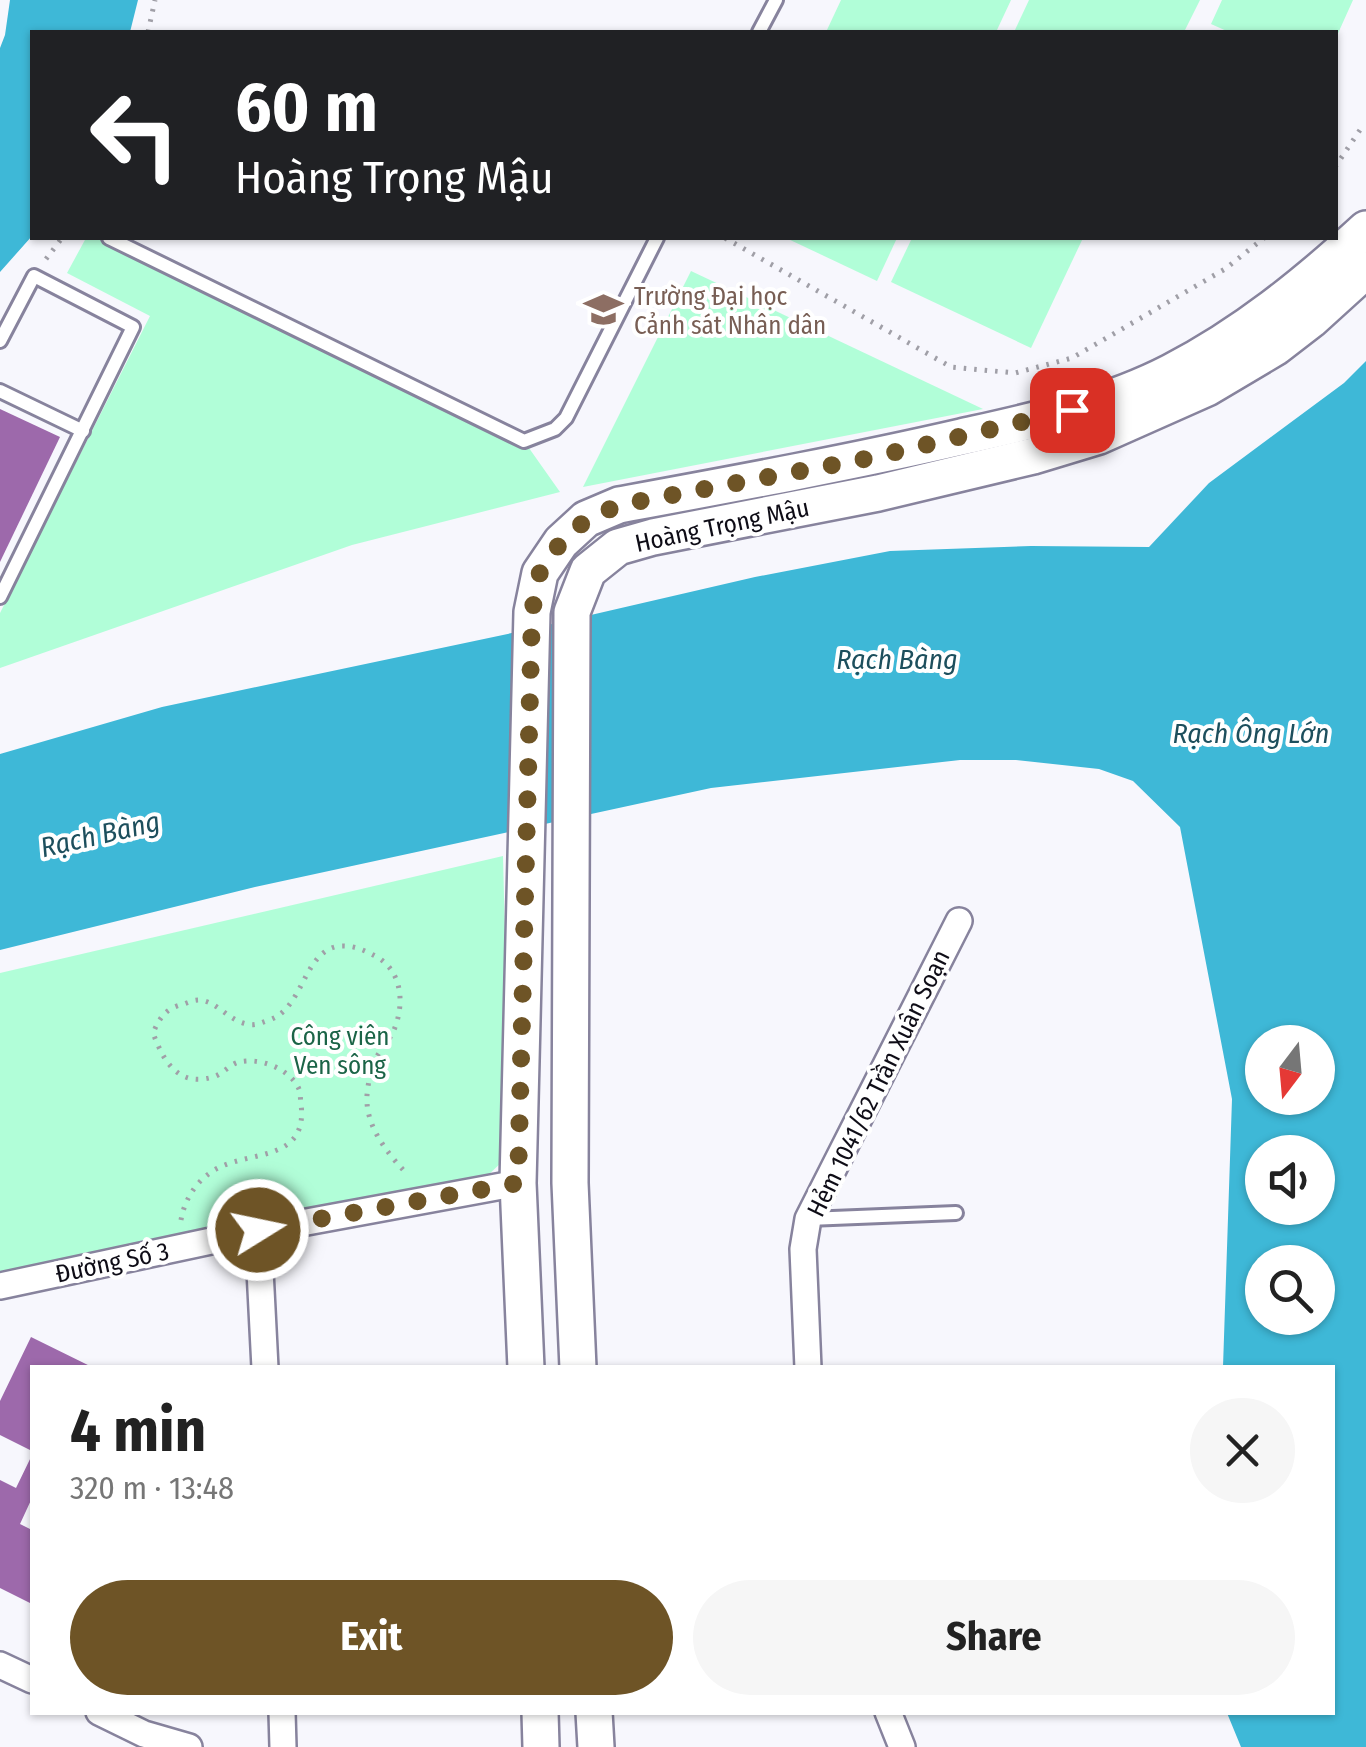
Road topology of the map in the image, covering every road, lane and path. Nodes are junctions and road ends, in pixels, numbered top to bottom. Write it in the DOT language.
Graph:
graph roads {
  1 [pos="156,0"];
  2 [pos="776,0"];
  3 [pos="148,30"];
  4 [pos="760,30"];
  5 [pos="1366,128"];
  6 [pos="1338,162"];
  7 [pos="1366,229"];
  8 [pos="112,240"];
  9 [pos="656,240"];
  10 [pos="729,240"];
  11 [pos="1262,240"];
  12 [pos="1366,270"];
  13 [pos="0,340"];
  14 [pos="0,391"];
  15 [pos="83,431"];
  16 [pos="0,597"];
  17 [pos="958,921"];
  18 [pos="518,1183"];
  19 [pos="432,1199"];
  20 [pos="956,1213"];
  21 [pos="808,1219"];
  22 [pos="258,1230"];
  23 [pos="178,1248"];
  24 [pos="0,1286"];
  25 [pos="265,1365"];
  26 [pos="526,1365"];
  27 [pos="578,1365"];
  28 [pos="808,1365"];
  29 [pos="0,1665"];
  30 [pos="30,1679"];
  31 [pos="103,1715"];
  32 [pos="282,1715"];
  33 [pos="540,1715"];
  34 [pos="594,1715"];
  35 [pos="889,1715"];
  36 [pos="140,1741"];
  37 [pos="190,1747"];
  38 [pos="283,1747"];
  39 [pos="541,1747"];
  40 [pos="596,1747"];
  41 [pos="902,1747"];
  1 -- 3 [label="path"];
  2 -- 4 [label="lane"];
  5 -- 6 [label="path"];
  7 -- 18 [label="main road, Hoàng Trọng Mậu"];
  8 -- 9 [label="lane"];
  10 -- 11 [label="path"];
  12 -- 27 [label="main road, Hoàng Trọng Mậu"];
  13 -- 15 [label="lane"];
  14 -- 15 [label="lane"];
  15 -- 16 [label="lane"];
  17 -- 21 [label="street, Hẻm 1041/62 Trần Xuân Soạn"];
  18 -- 19 [label="street, Đường Số 3"];
  18 -- 26 [label="main road, Hoàng Trọng Mậu"];
  19 -- 22 [label="street, Đường Số 3"];
  19 -- 23 [label="path"];
  20 -- 21 [label="lane"];
  21 -- 28 [label="street, Hẻm 1041/62 Trần Xuân Soạn"];
  22 -- 23 [label="street, Đường Số 3"];
  22 -- 25 [label="street"];
  23 -- 24 [label="street, Đường Số 3"];
  29 -- 30 [label="street"];
  31 -- 36 [label="street"];
  32 -- 38 [label="street"];
  33 -- 39 [label="main road"];
  34 -- 40 [label="main road"];
  35 -- 41 [label="street"];
  36 -- 37 [label="street"];
}
